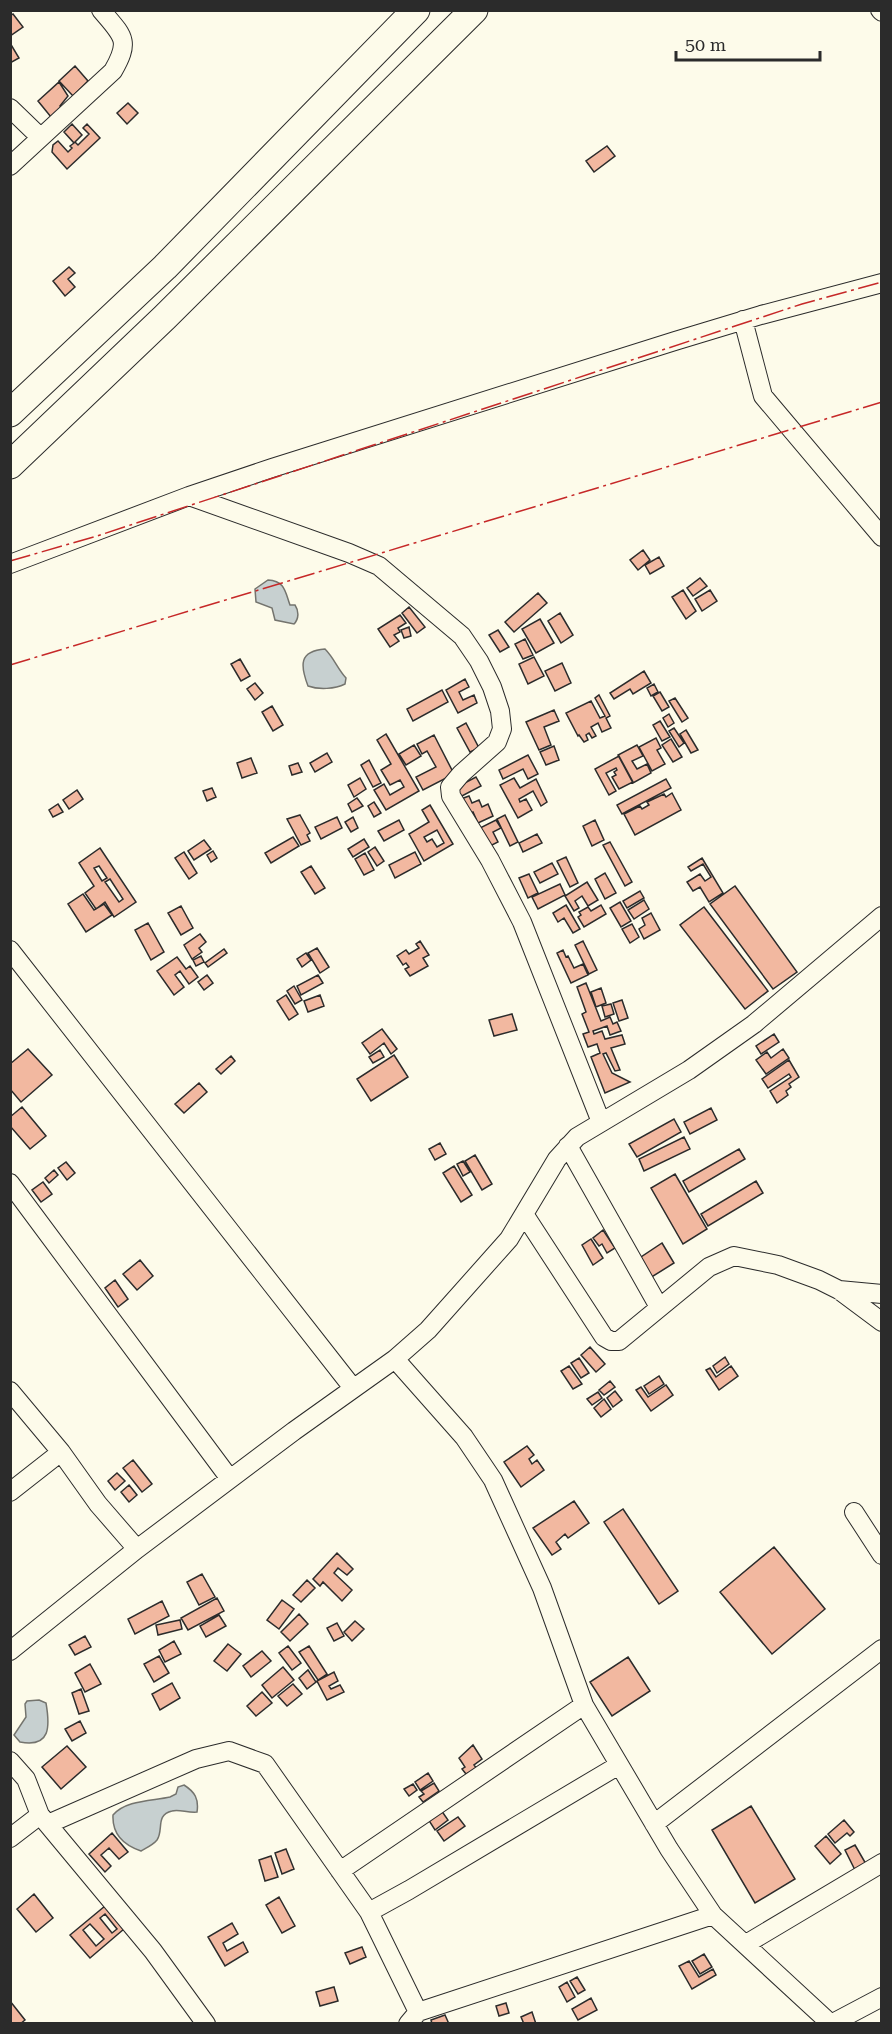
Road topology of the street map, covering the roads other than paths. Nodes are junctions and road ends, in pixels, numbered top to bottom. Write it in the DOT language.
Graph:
graph roads {
  1 [pos="101,10"];
  2 [pos="416,10"];
  3 [pos="474,10"];
  4 [pos="10,108"];
  5 [pos="40,137"];
  6 [pos="10,166"];
  7 [pos="882,283"];
  8 [pos="743,320"];
  9 [pos="10,413"];
  10 [pos="10,465"];
  11 [pos="189,495"];
  12 [pos="882,537"];
  13 [pos="10,564"];
  14 [pos="882,916"];
  15 [pos="10,950"];
  16 [pos="601,1122"];
  17 [pos="568,1146"];
  18 [pos="10,1183"];
  19 [pos="524,1214"];
  20 [pos="839,1290"];
  21 [pos="882,1294"];
  22 [pos="659,1307"];
  23 [pos="882,1322"];
  24 [pos="395,1359"];
  25 [pos="353,1388"];
  26 [pos="10,1391"];
  27 [pos="61,1452"];
  28 [pos="230,1479"];
  29 [pos="10,1492"];
  30 [pos="854,1512"];
  31 [pos="137,1549"];
  32 [pos="882,1555"];
  33 [pos="882,1649"];
  34 [pos="10,1651"];
  35 [pos="584,1706"];
  36 [pos="10,1761"];
  37 [pos="619,1765"];
  38 [pos="44,1820"];
  39 [pos="654,1824"];
  40 [pos="10,1838"];
  41 [pos="882,1863"];
  42 [pos="340,1871"];
  43 [pos="369,1912"];
  44 [pos="713,1915"];
  45 [pos="746,1944"];
  46 [pos="882,1997"];
  47 [pos="413,2018"];
  48 [pos="206,2024"];
  49 [pos="831,2024"];
  1 -- 5 [label="street"];
  2 -- 9 [label="main road"];
  3 -- 10 [label="main road"];
  4 -- 5 [label="street"];
  5 -- 6 [label="street"];
  7 -- 8 [label="street"];
  8 -- 11 [label="street"];
  8 -- 12 [label="street"];
  11 -- 13 [label="street"];
  11 -- 16 [label="street"];
  14 -- 16 [label="street"];
  15 -- 25 [label="street"];
  16 -- 17 [label="street"];
  17 -- 19 [label="street"];
  17 -- 22 [label="street"];
  18 -- 28 [label="street"];
  19 -- 22 [label="street"];
  19 -- 24 [label="street"];
  20 -- 21 [label="street"];
  20 -- 22 [label="street"];
  20 -- 23 [label="street"];
  24 -- 25 [label="street"];
  24 -- 35 [label="street"];
  25 -- 28 [label="street"];
  26 -- 27 [label="street"];
  27 -- 29 [label="street"];
  27 -- 31 [label="street"];
  28 -- 31 [label="street"];
  30 -- 32 [label="street"];
  31 -- 34 [label="street"];
  33 -- 39 [label="street"];
  35 -- 37 [label="street"];
  35 -- 42 [label="street"];
  36 -- 38 [label="street"];
  37 -- 39 [label="street"];
  37 -- 43 [label="street"];
  38 -- 40 [label="street"];
  38 -- 42 [label="street"];
  38 -- 48 [label="street"];
  39 -- 44 [label="street"];
  41 -- 45 [label="street"];
  42 -- 43 [label="street"];
  43 -- 47 [label="street"];
  44 -- 45 [label="street"];
  44 -- 47 [label="street"];
  45 -- 49 [label="street"];
  46 -- 49 [label="street"];
}
